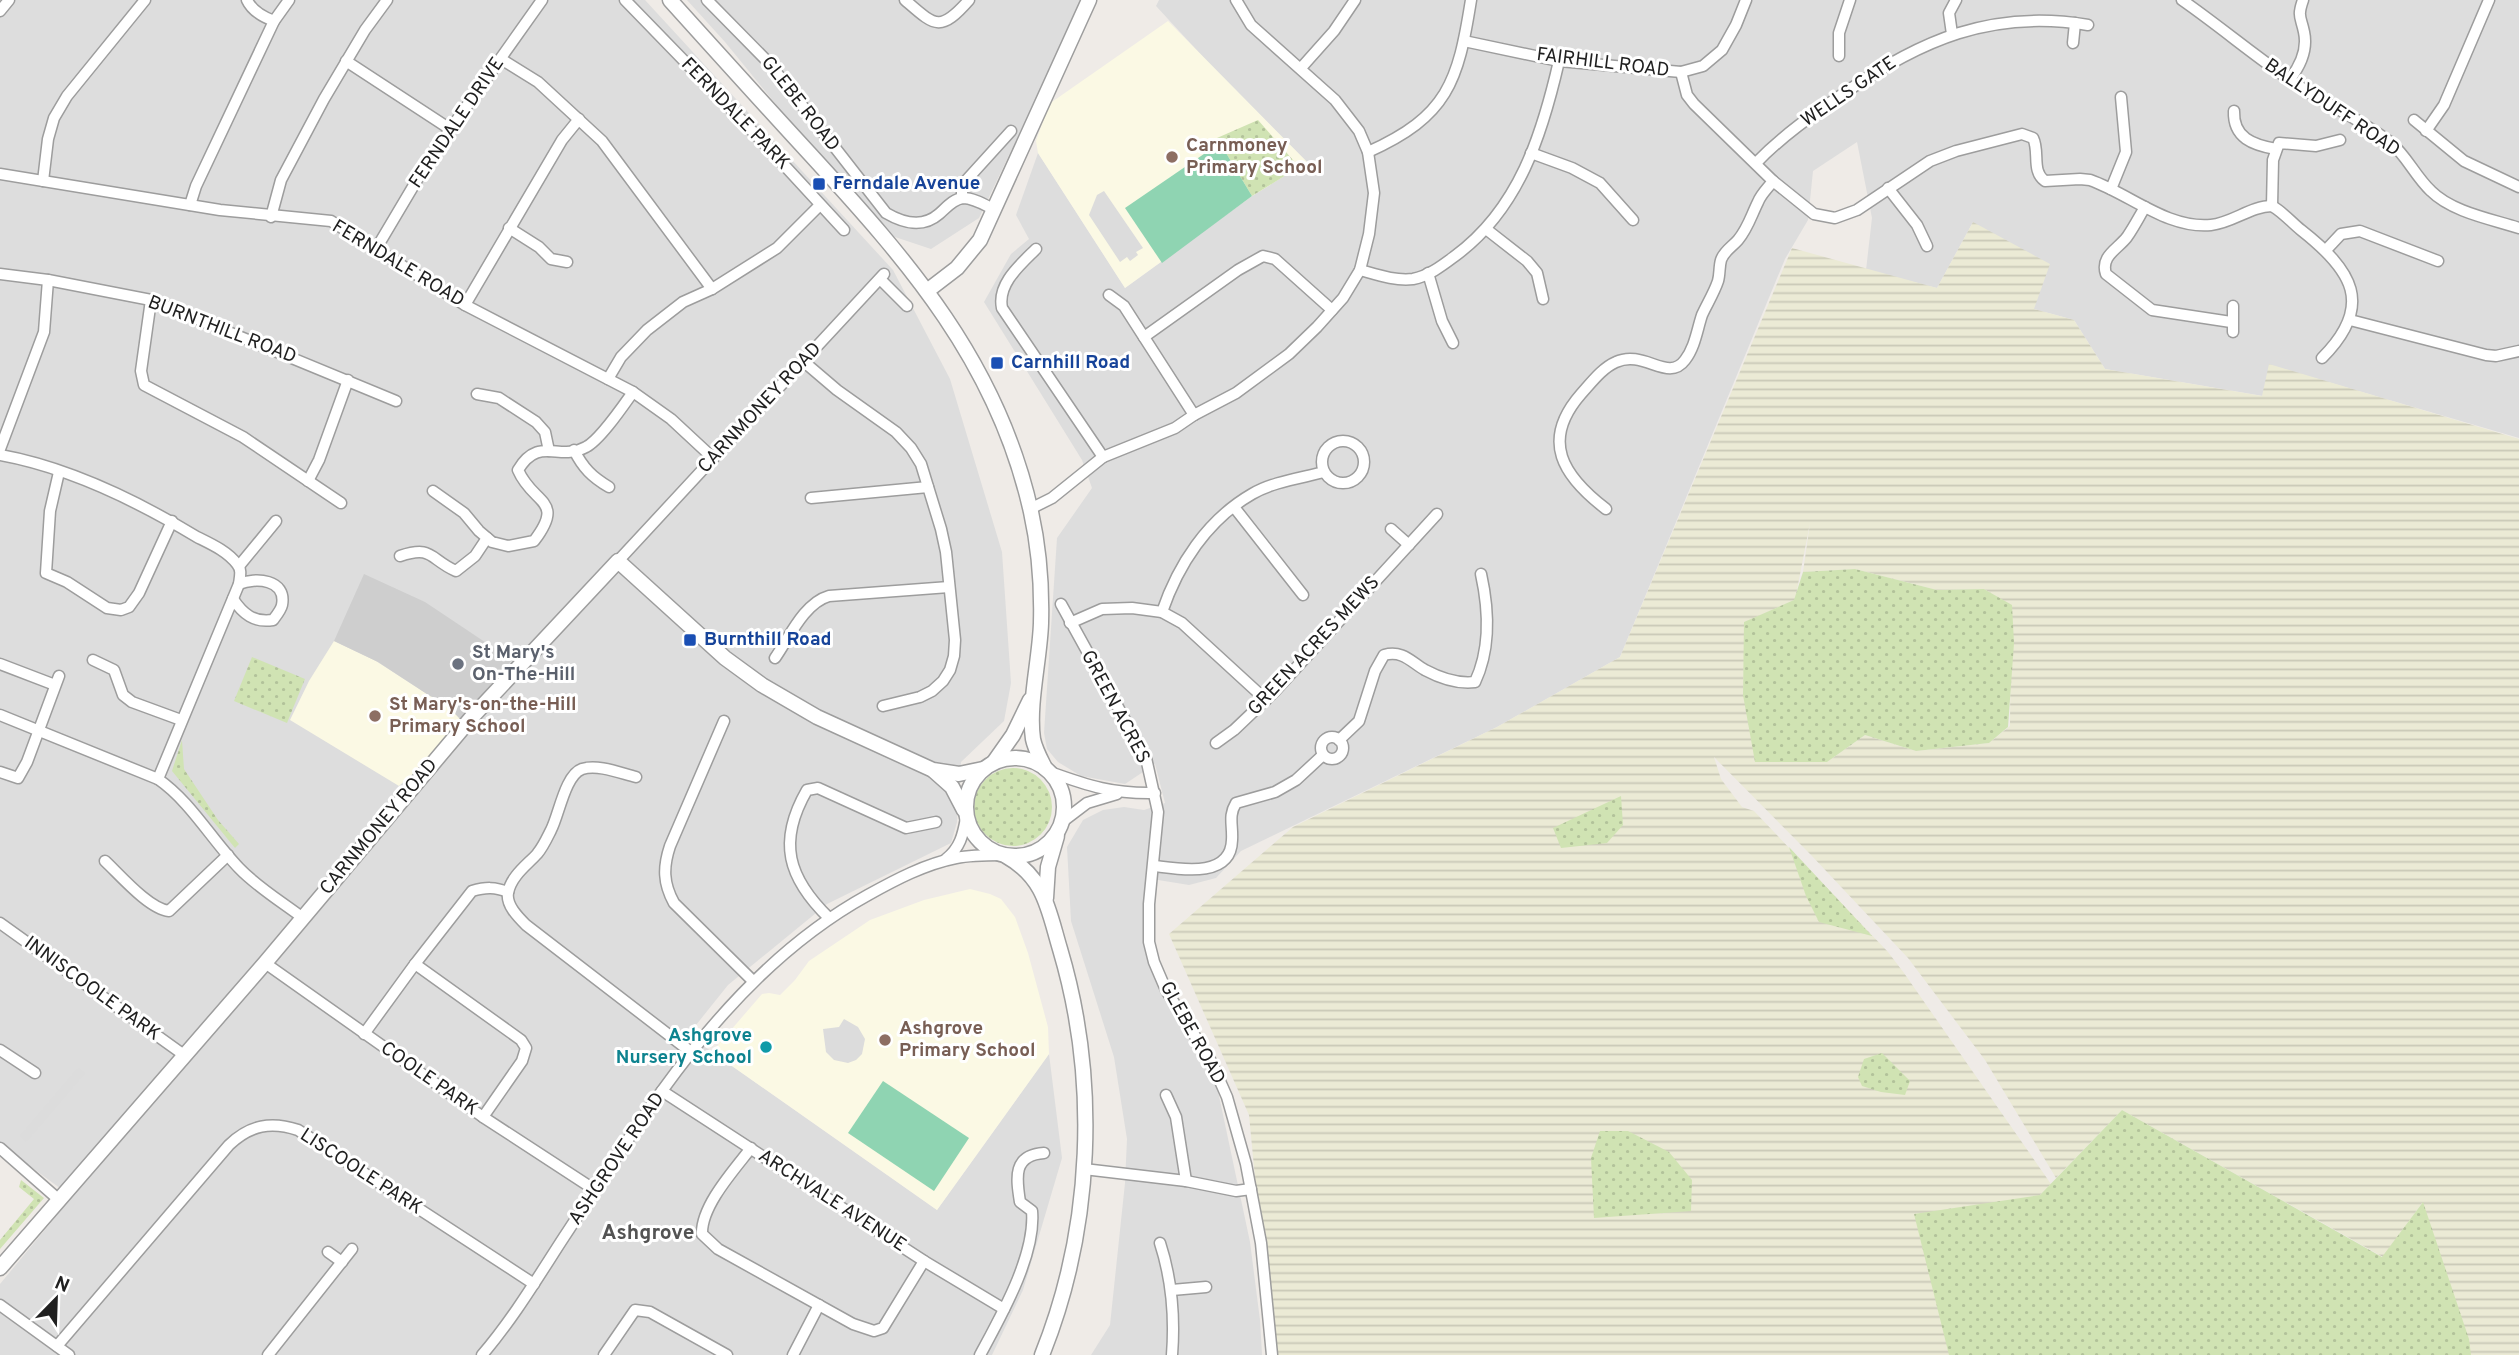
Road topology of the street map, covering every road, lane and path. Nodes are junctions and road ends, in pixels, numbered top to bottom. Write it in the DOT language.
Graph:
graph roads {
  1 [pos="9,0"];
  2 [pos="145,0"];
  3 [pos="247,0"];
  4 [pos="289,0"];
  5 [pos="387,0"];
  6 [pos="542,0"];
  7 [pos="625,0"];
  8 [pos="670,0"];
  9 [pos="707,0"];
  10 [pos="905,0"];
  11 [pos="968,0"];
  12 [pos="1089,0"];
  13 [pos="1236,0"];
  14 [pos="1355,0"];
  15 [pos="1471,0"];
  16 [pos="1746,0"];
  17 [pos="1850,0"];
  18 [pos="1956,0"];
  19 [pos="2182,0"];
  20 [pos="2303,0"];
  21 [pos="2489,0"];
  22 [pos="0,11"];
  23 [pos="274,21"];
  24 [pos="2075,23"];
  25 [pos="2088,25"];
  26 [pos="1952,34"];
  27 [pos="1464,41"];
  28 [pos="2073,43"];
  29 [pos="1839,56"];
  30 [pos="501,59"];
  31 [pos="346,61"];
  32 [pos="1559,61"];
  33 [pos="1301,68"];
  34 [pos="1681,72"];
  35 [pos="2290,79"];
  36 [pos="2121,97"];
  37 [pos="2234,111"];
  38 [pos="579,119"];
  39 [pos="2414,120"];
  40 [pos="450,129"];
  41 [pos="1011,131"];
  42 [pos="2426,131"];
  43 [pos="2340,140"];
  44 [pos="2276,149"];
  45 [pos="1368,152"];
  46 [pos="1531,153"];
  47 [pos="1756,163"];
  48 [pos="0,174"];
  49 [pos="43,181"];
  50 [pos="1773,181"];
  51 [pos="2519,187"];
  52 [pos="1888,188"];
  53 [pos="2111,189"];
  54 [pos="962,198"];
  55 [pos="190,205"];
  56 [pos="820,205"];
  57 [pos="2145,206"];
  58 [pos="2272,206"];
  59 [pos="995,209"];
  60 [pos="271,217"];
  61 [pos="1633,220"];
  62 [pos="509,228"];
  63 [pos="2519,228"];
  64 [pos="1486,229"];
  65 [pos="844,230"];
  66 [pos="1927,246"];
  67 [pos="376,249"];
  68 [pos="1036,249"];
  69 [pos="2326,250"];
  70 [pos="2438,261"];
  71 [pos="567,262"];
  72 [pos="1360,271"];
  73 [pos="0,274"];
  74 [pos="1427,274"];
  75 [pos="48,280"];
  76 [pos="712,289"];
  77 [pos="927,291"];
  78 [pos="1109,295"];
  79 [pos="1543,299"];
  80 [pos="150,300"];
  81 [pos="465,305"];
  82 [pos="907,306"];
  83 [pos="2233,306"];
  84 [pos="1332,310"];
  85 [pos="2350,320"];
  86 [pos="1144,337"];
  87 [pos="1453,343"];
  88 [pos="2519,351"];
  89 [pos="2322,358"];
  90 [pos="803,361"];
  91 [pos="608,379"];
  92 [pos="348,380"];
  93 [pos="633,392"];
  94 [pos="477,394"];
  95 [pos="396,401"];
  96 [pos="1194,415"];
  97 [pos="0,449"];
  98 [pos="574,450"];
  99 [pos="549,451"];
  100 [pos="0,455"];
  101 [pos="1103,457"];
  102 [pos="713,458"];
  103 [pos="59,472"];
  104 [pos="1324,472"];
  105 [pos="308,481"];
  106 [pos="609,487"];
  107 [pos="928,487"];
  108 [pos="433,491"];
  109 [pos="811,498"];
  110 [pos="341,503"];
  111 [pos="1234,507"];
  112 [pos="1030,509"];
  113 [pos="1606,509"];
  114 [pos="1437,514"];
  115 [pos="276,521"];
  116 [pos="172,522"];
  117 [pos="1391,529"];
  118 [pos="487,538"];
  119 [pos="1409,545"];
  120 [pos="400,556"];
  121 [pos="618,561"];
  122 [pos="239,566"];
  123 [pos="1481,574"];
  124 [pos="239,584"];
  125 [pos="950,587"];
  126 [pos="1303,594"];
  127 [pos="233,599"];
  128 [pos="1061,604"];
  129 [pos="1162,612"];
  130 [pos="1070,623"];
  131 [pos="775,658"];
  132 [pos="93,660"];
  133 [pos="0,664"];
  134 [pos="1035,686"];
  135 [pos="1266,700"];
  136 [pos="883,706"];
  137 [pos="0,715"];
  138 [pos="181,720"];
  139 [pos="724,721"];
  140 [pos="39,730"];
  141 [pos="1216,743"];
  142 [pos="989,765"];
  143 [pos="933,770"];
  144 [pos="1047,770"];
  145 [pos="0,772"];
  146 [pos="636,777"];
  147 [pos="158,779"];
  148 [pos="1120,793"];
  149 [pos="1155,793"];
  150 [pos="966,816"];
  151 [pos="936,821"];
  152 [pos="1061,825"];
  153 [pos="228,855"];
  154 [pos="1005,856"];
  155 [pos="105,861"];
  156 [pos="941,862"];
  157 [pos="1155,866"];
  158 [pos="508,892"];
  159 [pos="1046,902"];
  160 [pos="303,918"];
  161 [pos="829,918"];
  162 [pos="0,923"];
  163 [pos="265,963"];
  164 [pos="415,964"];
  165 [pos="752,981"];
  166 [pos="364,1034"];
  167 [pos="0,1050"];
  168 [pos="691,1052"];
  169 [pos="184,1055"];
  170 [pos="35,1073"];
  171 [pos="663,1091"];
  172 [pos="1166,1095"];
  173 [pos="483,1117"];
  174 [pos="0,1148"];
  175 [pos="751,1148"];
  176 [pos="1044,1153"];
  177 [pos="1084,1169"];
  178 [pos="1186,1181"];
  179 [pos="1251,1189"];
  180 [pos="596,1190"];
  181 [pos="58,1199"];
  182 [pos="1160,1243"];
  183 [pos="352,1249"];
  184 [pos="328,1252"];
  185 [pos="924,1261"];
  186 [pos="342,1262"];
  187 [pos="0,1268"];
  188 [pos="534,1284"];
  189 [pos="1206,1287"];
  190 [pos="1172,1290"];
  191 [pos="0,1305"];
  192 [pos="819,1305"];
  193 [pos="1004,1310"];
  194 [pos="57,1346"];
  195 [pos="69,1355"];
  196 [pos="268,1355"];
  197 [pos="482,1355"];
  198 [pos="604,1355"];
  199 [pos="727,1355"];
  200 [pos="793,1355"];
  201 [pos="980,1355"];
  202 [pos="1042,1355"];
  203 [pos="1172,1355"];
  204 [pos="1272,1355"];
  1 -- 22 [label="street"];
  2 -- 49 [label="street"];
  3 -- 23 [label="street"];
  4 -- 23 [label="street"];
  5 -- 31 [label="street"];
  6 -- 30 [label="street, FERNDALE DRIVE"];
  7 -- 56 [label="street, FERNDALE PARK"];
  8 -- 77 [label="street"];
  9 -- 54 [label="street, GLEBE ROAD"];
  10 -- 11 [label="street"];
  12 -- 59 [label="street"];
  13 -- 33 [label="street"];
  14 -- 33 [label="street"];
  15 -- 27 [label="street"];
  16 -- 34 [label="street, FAIRHILL ROAD"];
  17 -- 29 [label="street"];
  18 -- 26 [label="street"];
  19 -- 35 [label="street, BALLYDUFF ROAD"];
  20 -- 35 [label="street"];
  21 -- 42 [label="street"];
  23 -- 55 [label="street"];
  24 -- 25 [label="street, WELLS GATE"];
  24 -- 26 [label="street, WELLS GATE"];
  24 -- 28 [label="street"];
  26 -- 47 [label="street, WELLS GATE"];
  27 -- 32 [label="street, FAIRHILL ROAD"];
  27 -- 45 [label="street"];
  30 -- 38 [label="street"];
  30 -- 40 [label="street, FERNDALE DRIVE"];
  31 -- 40 [label="street"];
  31 -- 60 [label="street"];
  32 -- 34 [label="street, FAIRHILL ROAD"];
  32 -- 46 [label="street"];
  33 -- 45 [label="street"];
  34 -- 47 [label="street"];
  35 -- 63 [label="street, BALLYDUFF ROAD"];
  36 -- 53 [label="street"];
  37 -- 44 [label="street"];
  38 -- 62 [label="street"];
  38 -- 76 [label="street"];
  39 -- 42 [label="street"];
  40 -- 67 [label="street, FERNDALE DRIVE"];
  41 -- 54 [label="street"];
  42 -- 51 [label="street"];
  43 -- 44 [label="street"];
  44 -- 58 [label="street"];
  45 -- 72 [label="street"];
  46 -- 61 [label="street"];
  46 -- 64 [label="street"];
  47 -- 50 [label="street"];
  48 -- 49 [label="street, FERNDALE ROAD"];
  49 -- 55 [label="street, FERNDALE ROAD"];
  50 -- 52 [label="street"];
  50 -- 113 [label="street"];
  52 -- 53 [label="street"];
  52 -- 66 [label="street"];
  53 -- 57 [label="street"];
  54 -- 59 [label="street"];
  55 -- 60 [label="street, FERNDALE ROAD"];
  56 -- 65 [label="street, FERNDALE PARK"];
  56 -- 76 [label="street"];
  57 -- 58 [label="street"];
  57 -- 83 [label="street"];
  58 -- 69 [label="street"];
  59 -- 77 [label="street"];
  60 -- 67 [label="street, FERNDALE ROAD"];
  62 -- 71 [label="street"];
  62 -- 81 [label="street"];
  64 -- 74 [label="street"];
  64 -- 79 [label="street"];
  67 -- 81 [label="street, FERNDALE ROAD"];
  68 -- 101 [label="street"];
  69 -- 70 [label="street"];
  69 -- 85 [label="street"];
  72 -- 74 [label="street"];
  72 -- 84 [label="street"];
  73 -- 75 [label="street, BURNTHILL ROAD"];
  74 -- 87 [label="street"];
  75 -- 80 [label="street, BURNTHILL ROAD"];
  75 -- 97 [label="street"];
  76 -- 91 [label="street"];
  77 -- 112 [label="street"];
  78 -- 86 [label="street"];
  80 -- 92 [label="street, BURNTHILL ROAD"];
  80 -- 105 [label="street"];
  81 -- 91 [label="street, FERNDALE ROAD"];
  82 -- 90 [label="street, CARNMONEY ROAD"];
  84 -- 86 [label="street"];
  84 -- 96 [label="street"];
  85 -- 88 [label="street"];
  85 -- 89 [label="street"];
  86 -- 96 [label="street"];
  90 -- 102 [label="street, CARNMONEY ROAD"];
  90 -- 107 [label="street"];
  91 -- 93 [label="street, FERNDALE ROAD"];
  92 -- 95 [label="street, BURNTHILL ROAD"];
  92 -- 105 [label="street"];
  93 -- 98 [label="street"];
  93 -- 102 [label="street, FERNDALE ROAD"];
  94 -- 99 [label="street"];
  96 -- 101 [label="street"];
  98 -- 99 [label="street"];
  98 -- 106 [label="street"];
  99 -- 118 [label="street"];
  100 -- 103 [label="street"];
  101 -- 112 [label="street"];
  102 -- 121 [label="street, CARNMONEY ROAD"];
  103 -- 116 [label="street"];
  103 -- 116 [label="street"];
  104 -- 104 [label="street"];
  104 -- 111 [label="street"];
  105 -- 110 [label="street"];
  107 -- 109 [label="street"];
  107 -- 125 [label="street"];
  108 -- 118 [label="street"];
  111 -- 126 [label="street"];
  111 -- 129 [label="street"];
  112 -- 134 [label="street"];
  114 -- 119 [label="street, GREEN ACRES MEWS"];
  115 -- 122 [label="street"];
  116 -- 122 [label="street"];
  117 -- 119 [label="street"];
  118 -- 120 [label="street"];
  119 -- 135 [label="street, GREEN ACRES MEWS"];
  121 -- 143 [label="street"];
  121 -- 160 [label="street, CARNMONEY ROAD"];
  122 -- 124 [label="street"];
  123 -- 157 [label="street"];
  124 -- 127 [label="street"];
  124 -- 127 [label="street"];
  125 -- 131 [label="street"];
  125 -- 136 [label="street"];
  127 -- 138 [label="street"];
  128 -- 130 [label="street, GREEN ACRES"];
  129 -- 130 [label="street"];
  129 -- 135 [label="street"];
  130 -- 149 [label="street, GREEN ACRES"];
  132 -- 138 [label="street"];
  133 -- 140 [label="street"];
  134 -- 142 [label="street"];
  134 -- 144 [label="street"];
  135 -- 141 [label="street, GREEN ACRES MEWS"];
  137 -- 140 [label="street"];
  138 -- 147 [label="street"];
  139 -- 165 [label="street"];
  140 -- 145 [label="street"];
  140 -- 147 [label="street"];
  142 -- 143 [label="street"];
  142 -- 144 [label="street"];
  142 -- 150 [label="street"];
  143 -- 150 [label="street"];
  144 -- 148 [label="street"];
  144 -- 152 [label="street"];
  146 -- 158 [label="street"];
  147 -- 153 [label="street"];
  148 -- 149 [label="street"];
  148 -- 152 [label="street"];
  149 -- 157 [label="street, GLEBE ROAD"];
  150 -- 154 [label="street"];
  150 -- 156 [label="street, ASHGROVE ROAD"];
  151 -- 161 [label="street"];
  152 -- 154 [label="street"];
  152 -- 159 [label="street"];
  153 -- 155 [label="street"];
  153 -- 160 [label="street"];
  154 -- 156 [label="street, ASHGROVE ROAD"];
  154 -- 159 [label="street"];
  156 -- 161 [label="street, ASHGROVE ROAD"];
  157 -- 179 [label="street, GLEBE ROAD"];
  158 -- 164 [label="street"];
  158 -- 168 [label="street"];
  159 -- 177 [label="street"];
  160 -- 163 [label="street, CARNMONEY ROAD"];
  161 -- 165 [label="street, ASHGROVE ROAD"];
  162 -- 169 [label="street, INNISCOOLE PARK"];
  163 -- 166 [label="street, COOLE PARK"];
  163 -- 169 [label="street, CARNMONEY ROAD"];
  164 -- 166 [label="street"];
  164 -- 173 [label="street"];
  165 -- 168 [label="street, ASHGROVE ROAD"];
  166 -- 173 [label="street, COOLE PARK"];
  167 -- 170 [label="street"];
  168 -- 171 [label="street, ASHGROVE ROAD"];
  169 -- 181 [label="street, CARNMONEY ROAD"];
  171 -- 175 [label="street, ARCHVALE AVENUE"];
  171 -- 180 [label="street, ASHGROVE ROAD"];
  172 -- 178 [label="street"];
  173 -- 180 [label="street, COOLE PARK"];
  174 -- 181 [label="street"];
  175 -- 185 [label="street, ARCHVALE AVENUE"];
  175 -- 192 [label="street"];
  176 -- 193 [label="street"];
  177 -- 178 [label="street"];
  177 -- 202 [label="street"];
  178 -- 179 [label="street"];
  179 -- 204 [label="street, GLEBE ROAD"];
  180 -- 188 [label="street, ASHGROVE ROAD"];
  181 -- 187 [label="street, CARNMONEY ROAD"];
  182 -- 190 [label="street"];
  183 -- 186 [label="street"];
  184 -- 186 [label="street"];
  185 -- 192 [label="street"];
  185 -- 193 [label="street, ARCHVALE AVENUE"];
  186 -- 196 [label="street"];
  188 -- 194 [label="street, LISCOOLE PARK"];
  188 -- 197 [label="street, ASHGROVE ROAD"];
  189 -- 190 [label="street"];
  190 -- 203 [label="street"];
  191 -- 194 [label="street"];
  192 -- 200 [label="street"];
  193 -- 201 [label="street"];
  194 -- 195 [label="street"];
  198 -- 199 [label="street"];
}
